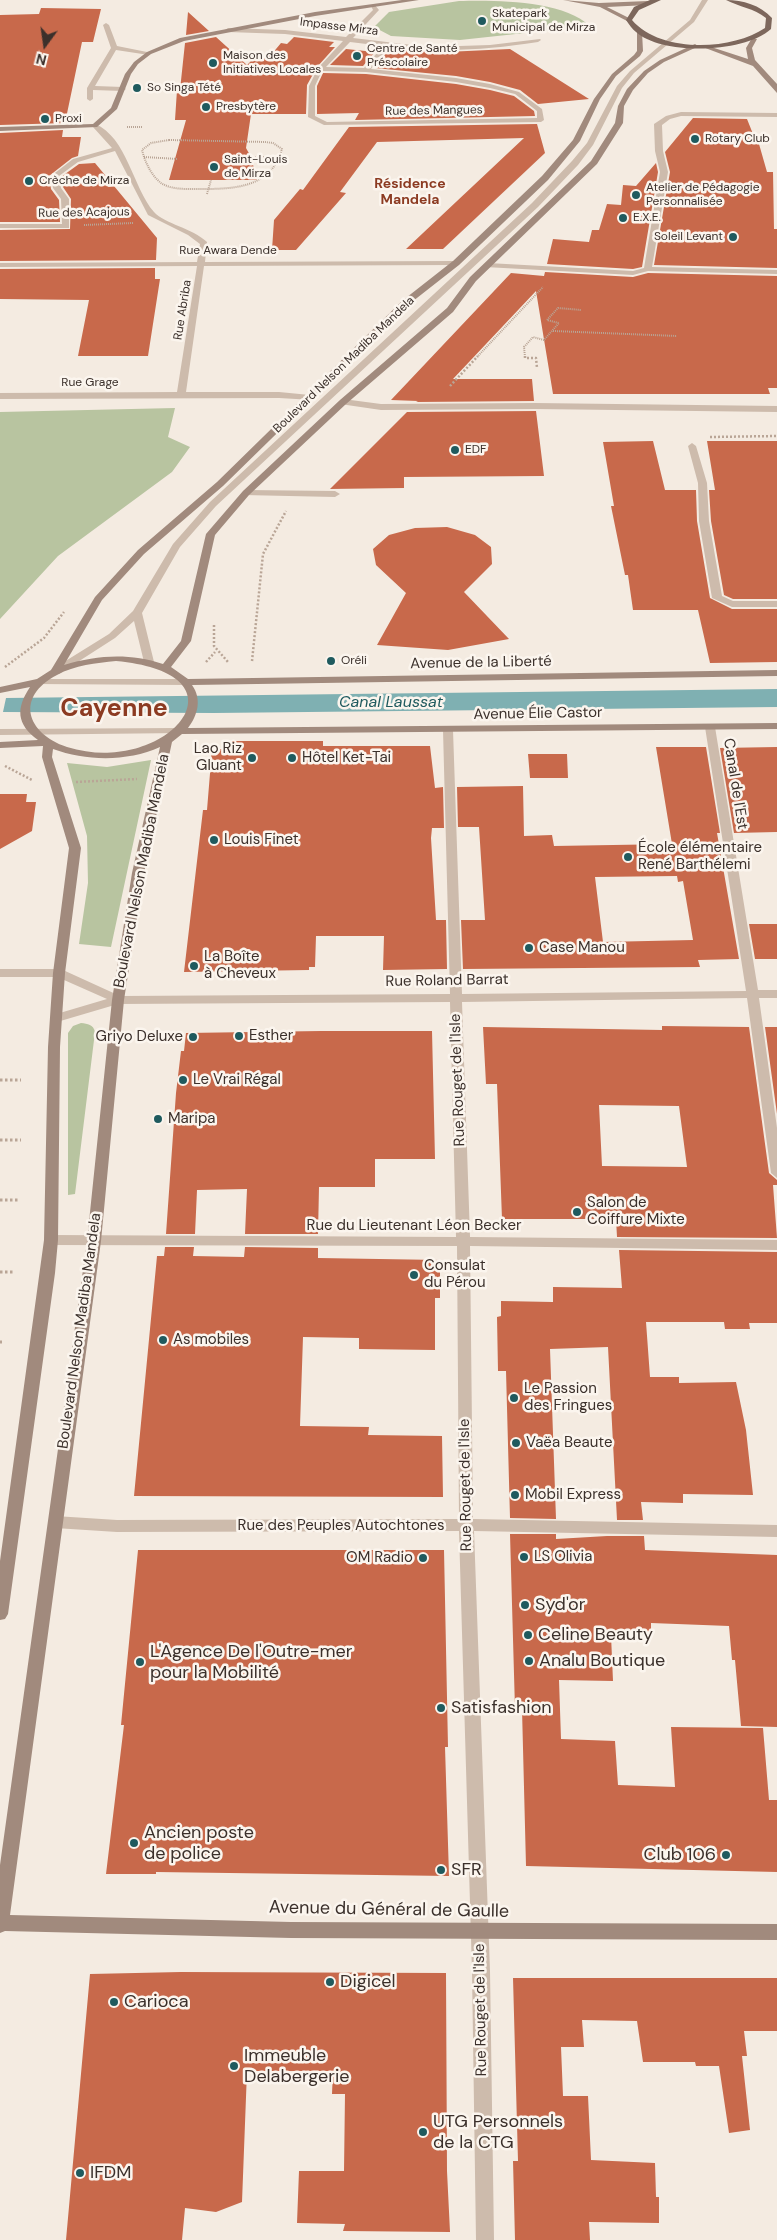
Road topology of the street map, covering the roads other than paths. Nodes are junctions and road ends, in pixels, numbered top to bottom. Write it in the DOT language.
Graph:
graph roads {
  1 [pos="416,0"];
  2 [pos="566,0"];
  3 [pos="658,0"];
  4 [pos="705,0"];
  5 [pos="729,0"];
  6 [pos="396,1"];
  7 [pos="740,1"];
  8 [pos="648,3"];
  9 [pos="599,5"];
  10 [pos="374,6"];
  11 [pos="764,13"];
  12 [pos="777,17"];
  13 [pos="629,20"];
  14 [pos="106,25"];
  15 [pos="228,30"];
  16 [pos="777,30"];
  17 [pos="638,32"];
  18 [pos="763,34"];
  19 [pos="754,39"];
  20 [pos="348,40"];
  21 [pos="538,40"];
  22 [pos="668,42"];
  23 [pos="388,44"];
  24 [pos="699,46"];
  25 [pos="114,48"];
  26 [pos="149,53"];
  27 [pos="756,64"];
  28 [pos="320,69"];
  29 [pos="366,70"];
  30 [pos="90,88"];
  31 [pos="123,89"];
  32 [pos="777,91"];
  33 [pos="90,99"];
  34 [pos="777,115"];
  35 [pos="95,126"];
  36 [pos="0,129"];
  37 [pos="116,149"];
  38 [pos="0,226"];
  39 [pos="202,263"];
  40 [pos="456,263"];
  41 [pos="488,264"];
  42 [pos="0,265"];
  43 [pos="648,269"];
  44 [pos="777,272"];
  45 [pos="181,395"];
  46 [pos="0,396"];
  47 [pos="310,398"];
  48 [pos="342,402"];
  49 [pos="777,409"];
  50 [pos="692,446"];
  51 [pos="246,493"];
  52 [pos="335,494"];
  53 [pos="777,604"];
  54 [pos="137,613"];
  55 [pos="149,662"];
  56 [pos="165,668"];
  57 [pos="55,672"];
  58 [pos="777,673"];
  59 [pos="39,682"];
  60 [pos="186,682"];
  61 [pos="0,690"];
  62 [pos="777,726"];
  63 [pos="710,727"];
  64 [pos="448,730"];
  65 [pos="179,731"];
  66 [pos="0,732"];
  67 [pos="33,732"];
  68 [pos="167,739"];
  69 [pos="48,743"];
  70 [pos="0,745"];
  71 [pos="0,973"];
  72 [pos="59,973"];
  73 [pos="752,994"];
  74 [pos="777,994"];
  75 [pos="455,998"];
  76 [pos="118,1000"];
  77 [pos="57,1018"];
  78 [pos="777,1173"];
  79 [pos="51,1240"];
  80 [pos="94,1241"];
  81 [pos="462,1242"];
  82 [pos="777,1245"];
  83 [pos="55,1522"];
  84 [pos="466,1526"];
  85 [pos="777,1531"];
  86 [pos="0,1614"];
  87 [pos="0,1924"];
  88 [pos="479,1932"];
  89 [pos="777,1932"];
  90 [pos="485,2240"];
  1 -- 6 [label="main road"];
  2 -- 9 [label="main road"];
  3 -- 8 [label="main road"];
  4 -- 22 [label="street"];
  5 -- 7 [label="main road"];
  6 -- 10 [label="main road"];
  7 -- 11 [label="main road"];
  8 -- 9 [label="main road"];
  8 -- 13 [label="main road"];
  9 -- 13 [label="main road"];
  10 -- 15 [label="main road"];
  10 -- 20 [label="street"];
  11 -- 12 [label="main road"];
  11 -- 18 [label="main road"];
  13 -- 17 [label="main road"];
  14 -- 25 [label="street"];
  15 -- 20 [label="street, Impasse Mirza"];
  15 -- 26 [label="main road"];
  16 -- 18 [label="main road"];
  17 -- 22 [label="main road"];
  17 -- 40 [label="main road, Boulevard Nelson Madiba Mandela"];
  18 -- 19 [label="main road"];
  19 -- 24 [label="main road"];
  19 -- 27 [label="main road"];
  20 -- 23 [label="street, Impasse Mirza"];
  20 -- 28 [label="street"];
  21 -- 23 [label="street, Impasse Mirza"];
  22 -- 24 [label="main road"];
  22 -- 54 [label="street"];
  23 -- 29 [label="street"];
  24 -- 27 [label="main road"];
  24 -- 41 [label="main road, Boulevard Nelson Madiba Mandela"];
  25 -- 26 [label="street"];
  25 -- 30 [label="street"];
  26 -- 31 [label="main road"];
  27 -- 32 [label="main road"];
  28 -- 29 [label="street"];
  28 -- 29 [label="street, Rue des Mangues"];
  30 -- 31 [label="street"];
  30 -- 33 [label="street"];
  31 -- 35 [label="main road"];
  34 -- 43 [label="street"];
  35 -- 36 [label="main road"];
  35 -- 37 [label="street, Rue Abriba"];
  37 -- 38 [label="street, Rue des Acajous"];
  37 -- 39 [label="street, Rue Abriba"];
  39 -- 40 [label="street, Rue Awara Dende"];
  39 -- 42 [label="street, Rue Awara Dende"];
  39 -- 45 [label="street, Rue Abriba"];
  40 -- 47 [label="main road, Boulevard Nelson Madiba Mandela"];
  41 -- 43 [label="street"];
  41 -- 48 [label="main road, Boulevard Nelson Madiba Mandela"];
  43 -- 44 [label="street"];
  45 -- 46 [label="street, Rue Grage"];
  45 -- 47 [label="street, Rue Grage"];
  47 -- 57 [label="main road, Boulevard Nelson Madiba Mandela"];
  48 -- 49 [label="street"];
  48 -- 51 [label="main road, Boulevard Nelson Madiba Mandela"];
  50 -- 53 [label="street"];
  51 -- 52 [label="street"];
  51 -- 56 [label="main road, Boulevard Nelson Madiba Mandela"];
  54 -- 55 [label="street"];
  54 -- 57 [label="street"];
  55 -- 56 [label="main road"];
  55 -- 57 [label="main road"];
  56 -- 60 [label="main road"];
  57 -- 59 [label="main road"];
  58 -- 60 [label="main road, Avenue de la Liberté"];
  59 -- 60 [label="street"];
  59 -- 61 [label="main road"];
  59 -- 67 [label="main road"];
  60 -- 65 [label="main road"];
  62 -- 63 [label="main road, Avenue Élie Castor"];
  63 -- 64 [label="main road, Avenue Élie Castor"];
  63 -- 73 [label="street, Canal de l'Est"];
  64 -- 65 [label="main road, Avenue Élie Castor"];
  64 -- 75 [label="street, Rue Rouget de l'Isle"];
  65 -- 67 [label="street"];
  65 -- 68 [label="main road"];
  66 -- 67 [label="street"];
  67 -- 69 [label="main road"];
  68 -- 69 [label="main road"];
  68 -- 76 [label="main road, Boulevard Nelson Madiba Mandela"];
  69 -- 70 [label="main road"];
  69 -- 72 [label="main road"];
  71 -- 72 [label="street"];
  72 -- 76 [label="street, Rue Roland Barrat"];
  72 -- 77 [label="main road"];
  73 -- 74 [label="street, Rue Roland Barrat"];
  73 -- 75 [label="street, Rue Roland Barrat"];
  73 -- 78 [label="street, Canal de l'Est"];
  75 -- 76 [label="street, Rue Roland Barrat"];
  75 -- 81 [label="street, Rue Rouget de l'Isle"];
  76 -- 77 [label="street, Rue Roland Barrat"];
  76 -- 80 [label="main road, Boulevard Nelson Madiba Mandela"];
  77 -- 79 [label="main road"];
  79 -- 80 [label="street, Rue du Lieutenant Léon Becker"];
  79 -- 86 [label="main road"];
  80 -- 81 [label="street, Rue du Lieutenant Léon Becker"];
  80 -- 83 [label="main road, Boulevard Nelson Madiba Mandela"];
  81 -- 82 [label="street, Rue du Lieutenant Léon Becker"];
  81 -- 84 [label="street, Rue Rouget de l'Isle"];
  83 -- 84 [label="street, Rue des Peuples Autochtones"];
  83 -- 87 [label="main road, Boulevard Nelson Madiba Mandela"];
  84 -- 85 [label="street, Rue des Peuples Autochtones"];
  84 -- 88 [label="street, Rue Rouget de l'Isle"];
  87 -- 88 [label="main road, Avenue du Général de Gaulle"];
  88 -- 89 [label="main road, Avenue du Général de Gaulle"];
  88 -- 90 [label="street, Rue Rouget de l'Isle"];
}
